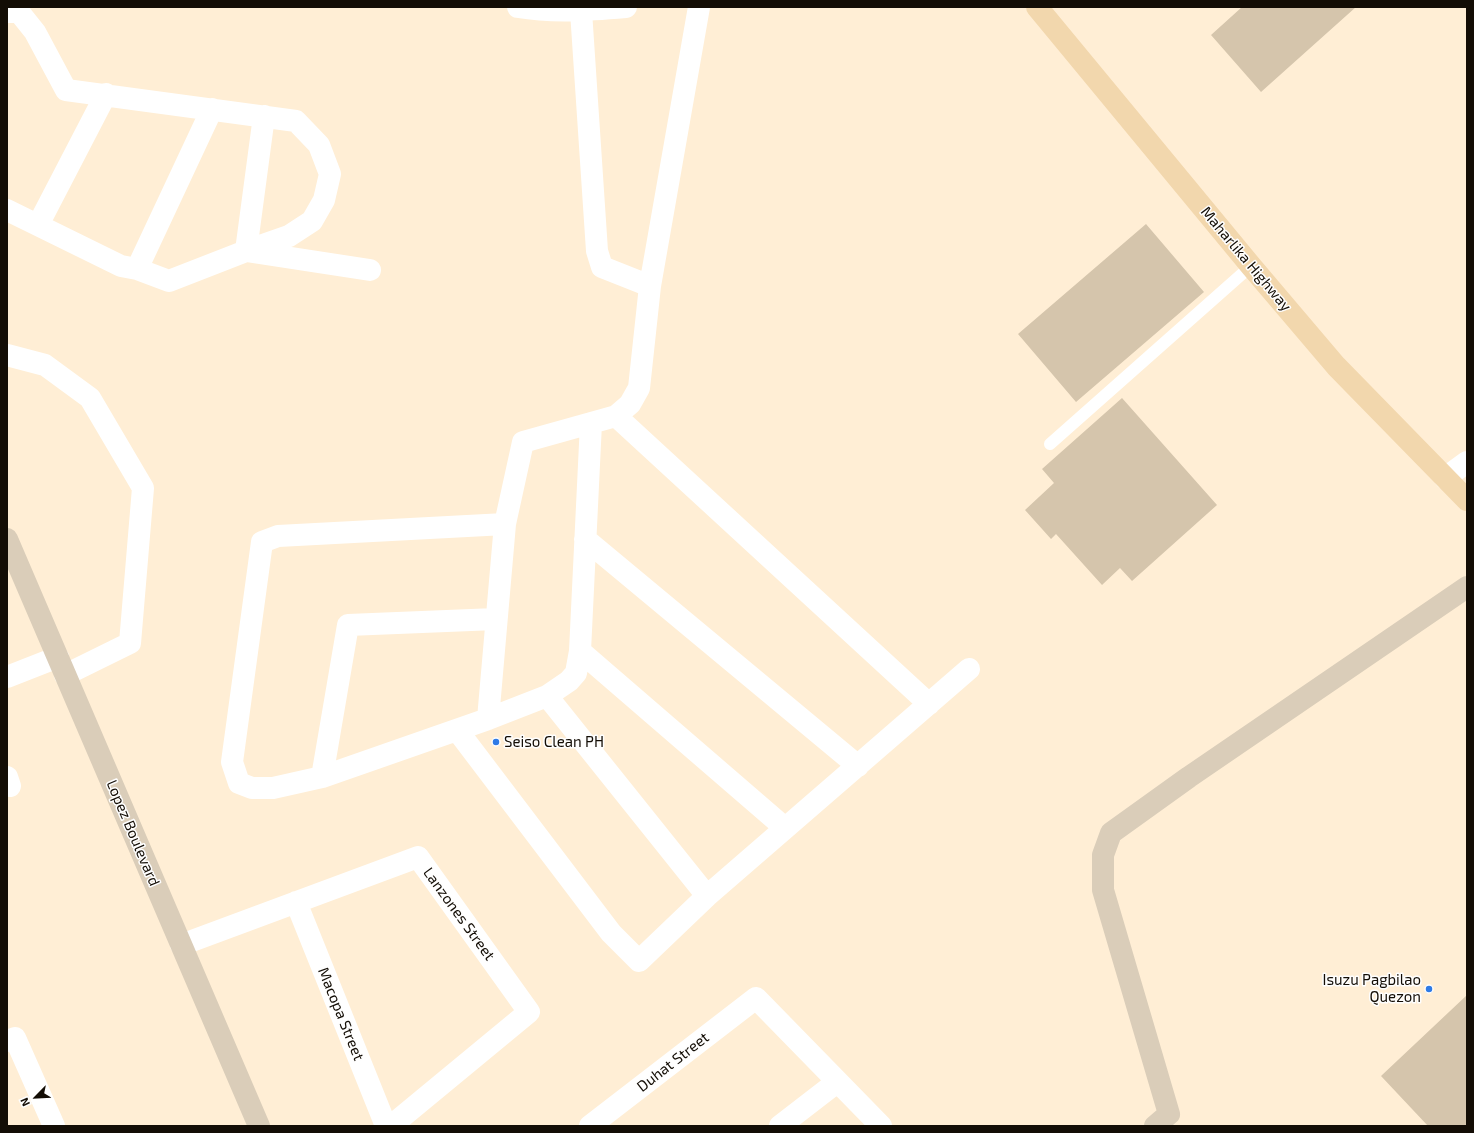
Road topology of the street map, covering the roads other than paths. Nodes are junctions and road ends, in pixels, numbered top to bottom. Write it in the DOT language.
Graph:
graph roads {
  1 [pos="518,7"];
  2 [pos="626,7"];
  3 [pos="699,7"];
  4 [pos="1037,7"];
  5 [pos="581,11"];
  6 [pos="7,12"];
  7 [pos="106,94"];
  8 [pos="212,109"];
  9 [pos="264,116"];
  10 [pos="7,210"];
  11 [pos="38,225"];
  12 [pos="246,251"];
  13 [pos="1251,266"];
  14 [pos="137,269"];
  15 [pos="370,270"];
  16 [pos="650,286"];
  17 [pos="7,355"];
  18 [pos="616,416"];
  19 [pos="591,423"];
  20 [pos="1050,444"];
  21 [pos="1467,462"];
  22 [pos="1445,478"];
  23 [pos="1467,500"];
  24 [pos="505,524"];
  25 [pos="7,539"];
  26 [pos="585,539"];
  27 [pos="1467,587"];
  28 [pos="496,619"];
  29 [pos="580,652"];
  30 [pos="61,666"];
  31 [pos="969,670"];
  32 [pos="7,677"];
  33 [pos="547,696"];
  34 [pos="929,704"];
  35 [pos="488,719"];
  36 [pos="457,730"];
  37 [pos="858,766"];
  38 [pos="322,777"];
  39 [pos="785,828"];
  40 [pos="707,896"];
  41 [pos="296,902"];
  42 [pos="181,945"];
  43 [pos="7,1041"];
  44 [pos="837,1082"];
  45 [pos="54,1126"];
  46 [pos="259,1126"];
  47 [pos="386,1126"];
  48 [pos="391,1126"];
  49 [pos="590,1126"];
  50 [pos="780,1126"];
  51 [pos="881,1126"];
  52 [pos="1155,1126"];
  1 -- 5 [label="street"];
  2 -- 5 [label="street"];
  3 -- 16 [label="street"];
  4 -- 13 [label="main road, Maharlika Highway"];
  5 -- 16 [label="street"];
  6 -- 7 [label="street"];
  7 -- 8 [label="street"];
  7 -- 11 [label="street"];
  8 -- 9 [label="street"];
  8 -- 14 [label="street"];
  9 -- 12 [label="street"];
  9 -- 12 [label="street"];
  10 -- 11 [label="street"];
  11 -- 14 [label="street"];
  12 -- 14 [label="street"];
  12 -- 15 [label="street"];
  13 -- 20 [label="lane"];
  13 -- 22 [label="main road, Maharlika Highway"];
  16 -- 18 [label="street"];
  17 -- 30 [label="street"];
  18 -- 19 [label="street"];
  18 -- 34 [label="street"];
  19 -- 24 [label="street"];
  19 -- 26 [label="street"];
  21 -- 22 [label="street"];
  22 -- 23 [label="main road, Maharlika Highway"];
  24 -- 28 [label="street"];
  24 -- 38 [label="street"];
  25 -- 30 [label="street, Lopez Boulevard"];
  26 -- 29 [label="street"];
  26 -- 37 [label="street"];
  27 -- 52 [label="street"];
  28 -- 35 [label="street"];
  28 -- 38 [label="street"];
  29 -- 33 [label="street"];
  29 -- 39 [label="street"];
  30 -- 32 [label="street"];
  30 -- 42 [label="street, Lopez Boulevard"];
  31 -- 34 [label="street"];
  33 -- 35 [label="street"];
  33 -- 40 [label="street"];
  34 -- 37 [label="street"];
  35 -- 36 [label="street"];
  36 -- 38 [label="street"];
  36 -- 40 [label="street"];
  37 -- 39 [label="street"];
  39 -- 40 [label="street"];
  41 -- 42 [label="street, Lanzones Street"];
  41 -- 47 [label="street, Macopa Street"];
  41 -- 48 [label="street, Lanzones Street"];
  42 -- 46 [label="street, Lopez Boulevard"];
  43 -- 45 [label="street"];
  44 -- 49 [label="street, Duhat Street"];
  44 -- 50 [label="street"];
  44 -- 51 [label="street"];
}
